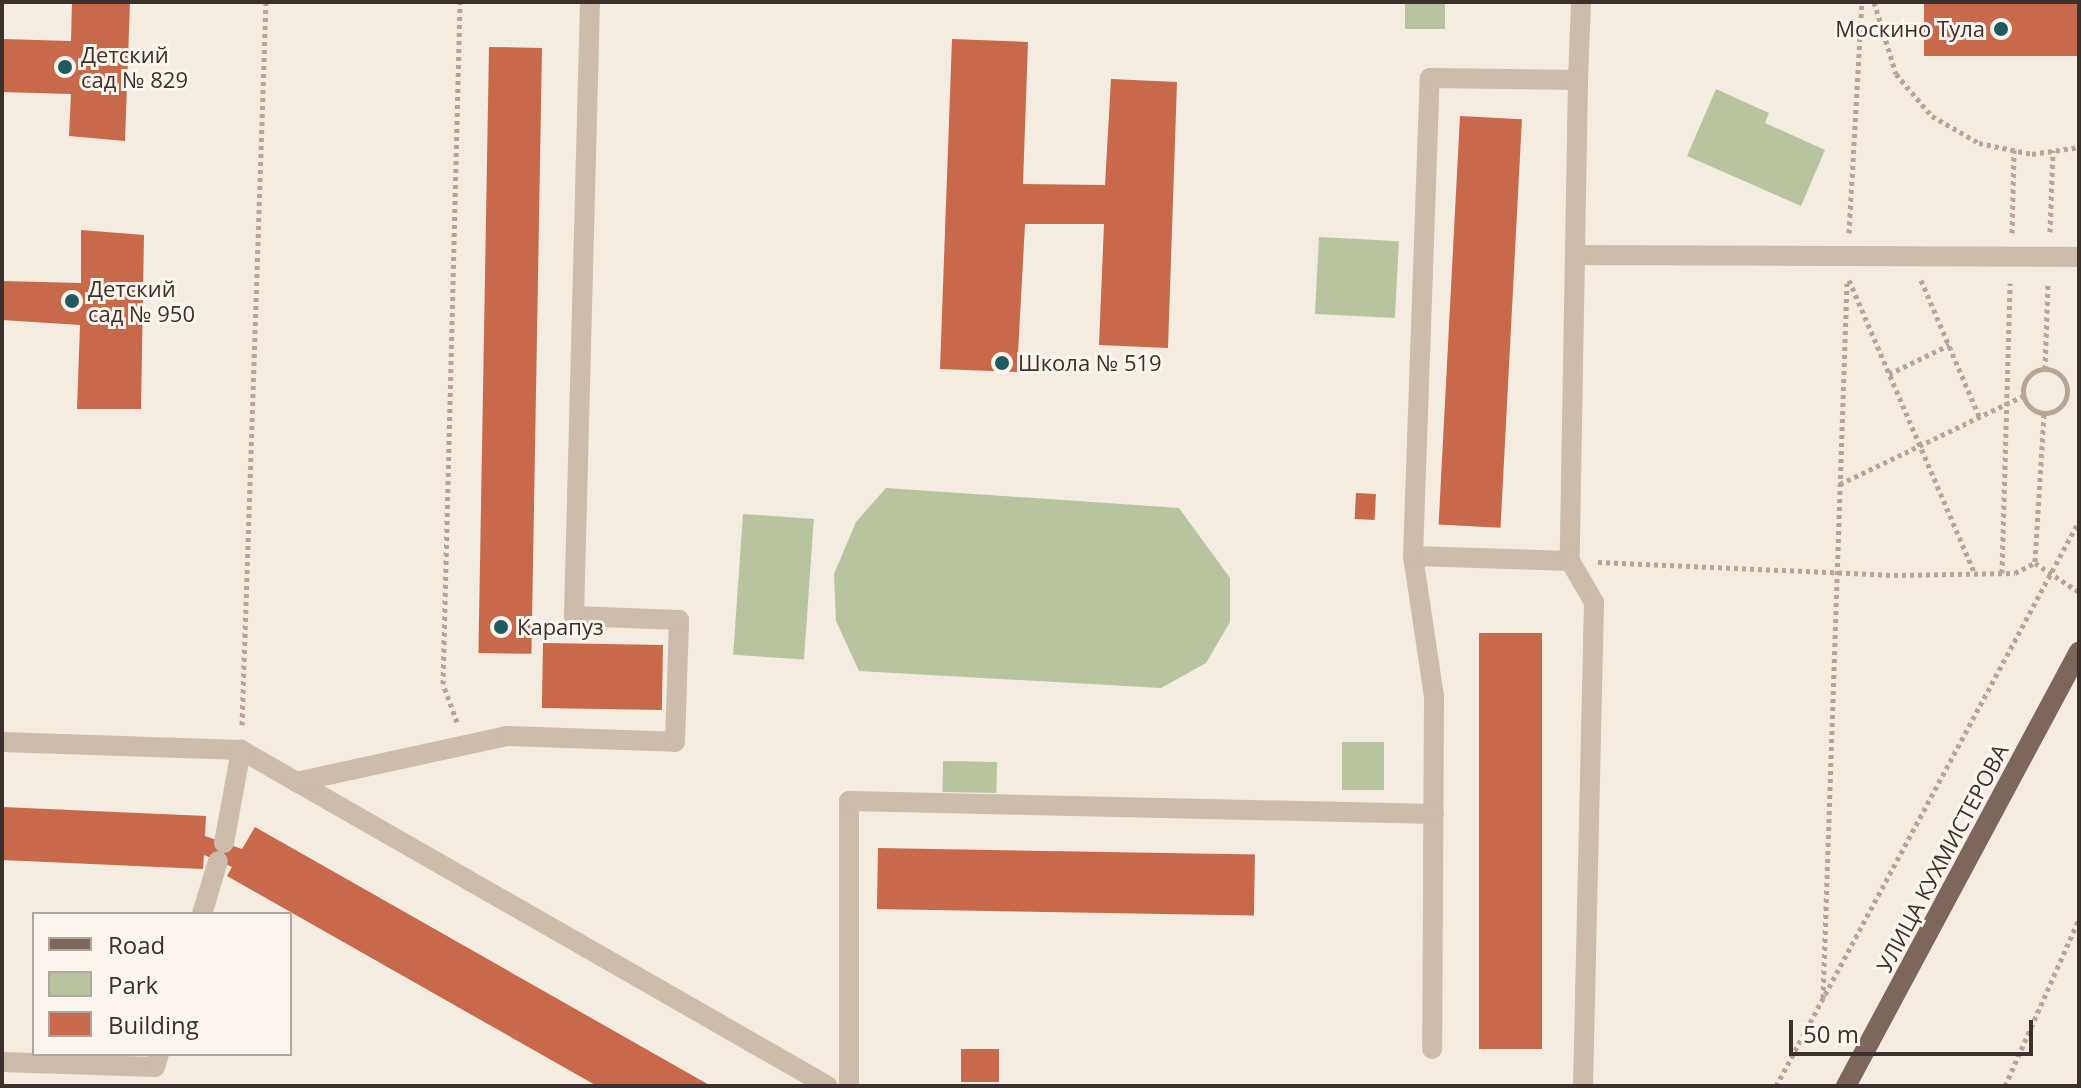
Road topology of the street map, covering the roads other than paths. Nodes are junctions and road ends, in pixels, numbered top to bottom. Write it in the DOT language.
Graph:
graph roads {
  1 [pos="590,2"];
  2 [pos="1581,2"];
  3 [pos="1578,80"];
  4 [pos="1575,255"];
  5 [pos="2079,257"];
  6 [pos="1413,556"];
  7 [pos="1570,561"];
  8 [pos="2079,652"];
  9 [pos="2074,675"];
  10 [pos="2,742"];
  11 [pos="241,750"];
  12 [pos="296,782"];
  13 [pos="1434,814"];
  14 [pos="203,912"];
  15 [pos="1432,1049"];
  16 [pos="158,1056"];
  17 [pos="2,1062"];
  18 [pos="828,1086"];
  19 [pos="849,1086"];
  20 [pos="1583,1086"];
  21 [pos="1846,1086"];
  1 -- 12 [label="lane"];
  2 -- 3 [label="lane"];
  3 -- 4 [label="lane"];
  3 -- 6 [label="lane"];
  4 -- 5 [label="lane"];
  4 -- 7 [label="lane"];
  6 -- 7 [label="lane"];
  6 -- 13 [label="lane"];
  7 -- 20 [label="lane"];
  8 -- 9 [label="main road, УЛИЦА КУХМИСТЕРОВА"];
  9 -- 21 [label="main road, УЛИЦА КУХМИСТЕРОВА"];
  10 -- 11 [label="lane"];
  11 -- 12 [label="lane"];
  11 -- 14 [label="lane"];
  12 -- 18 [label="lane"];
  13 -- 15 [label="lane"];
  13 -- 19 [label="lane"];
  16 -- 17 [label="lane"];
}
